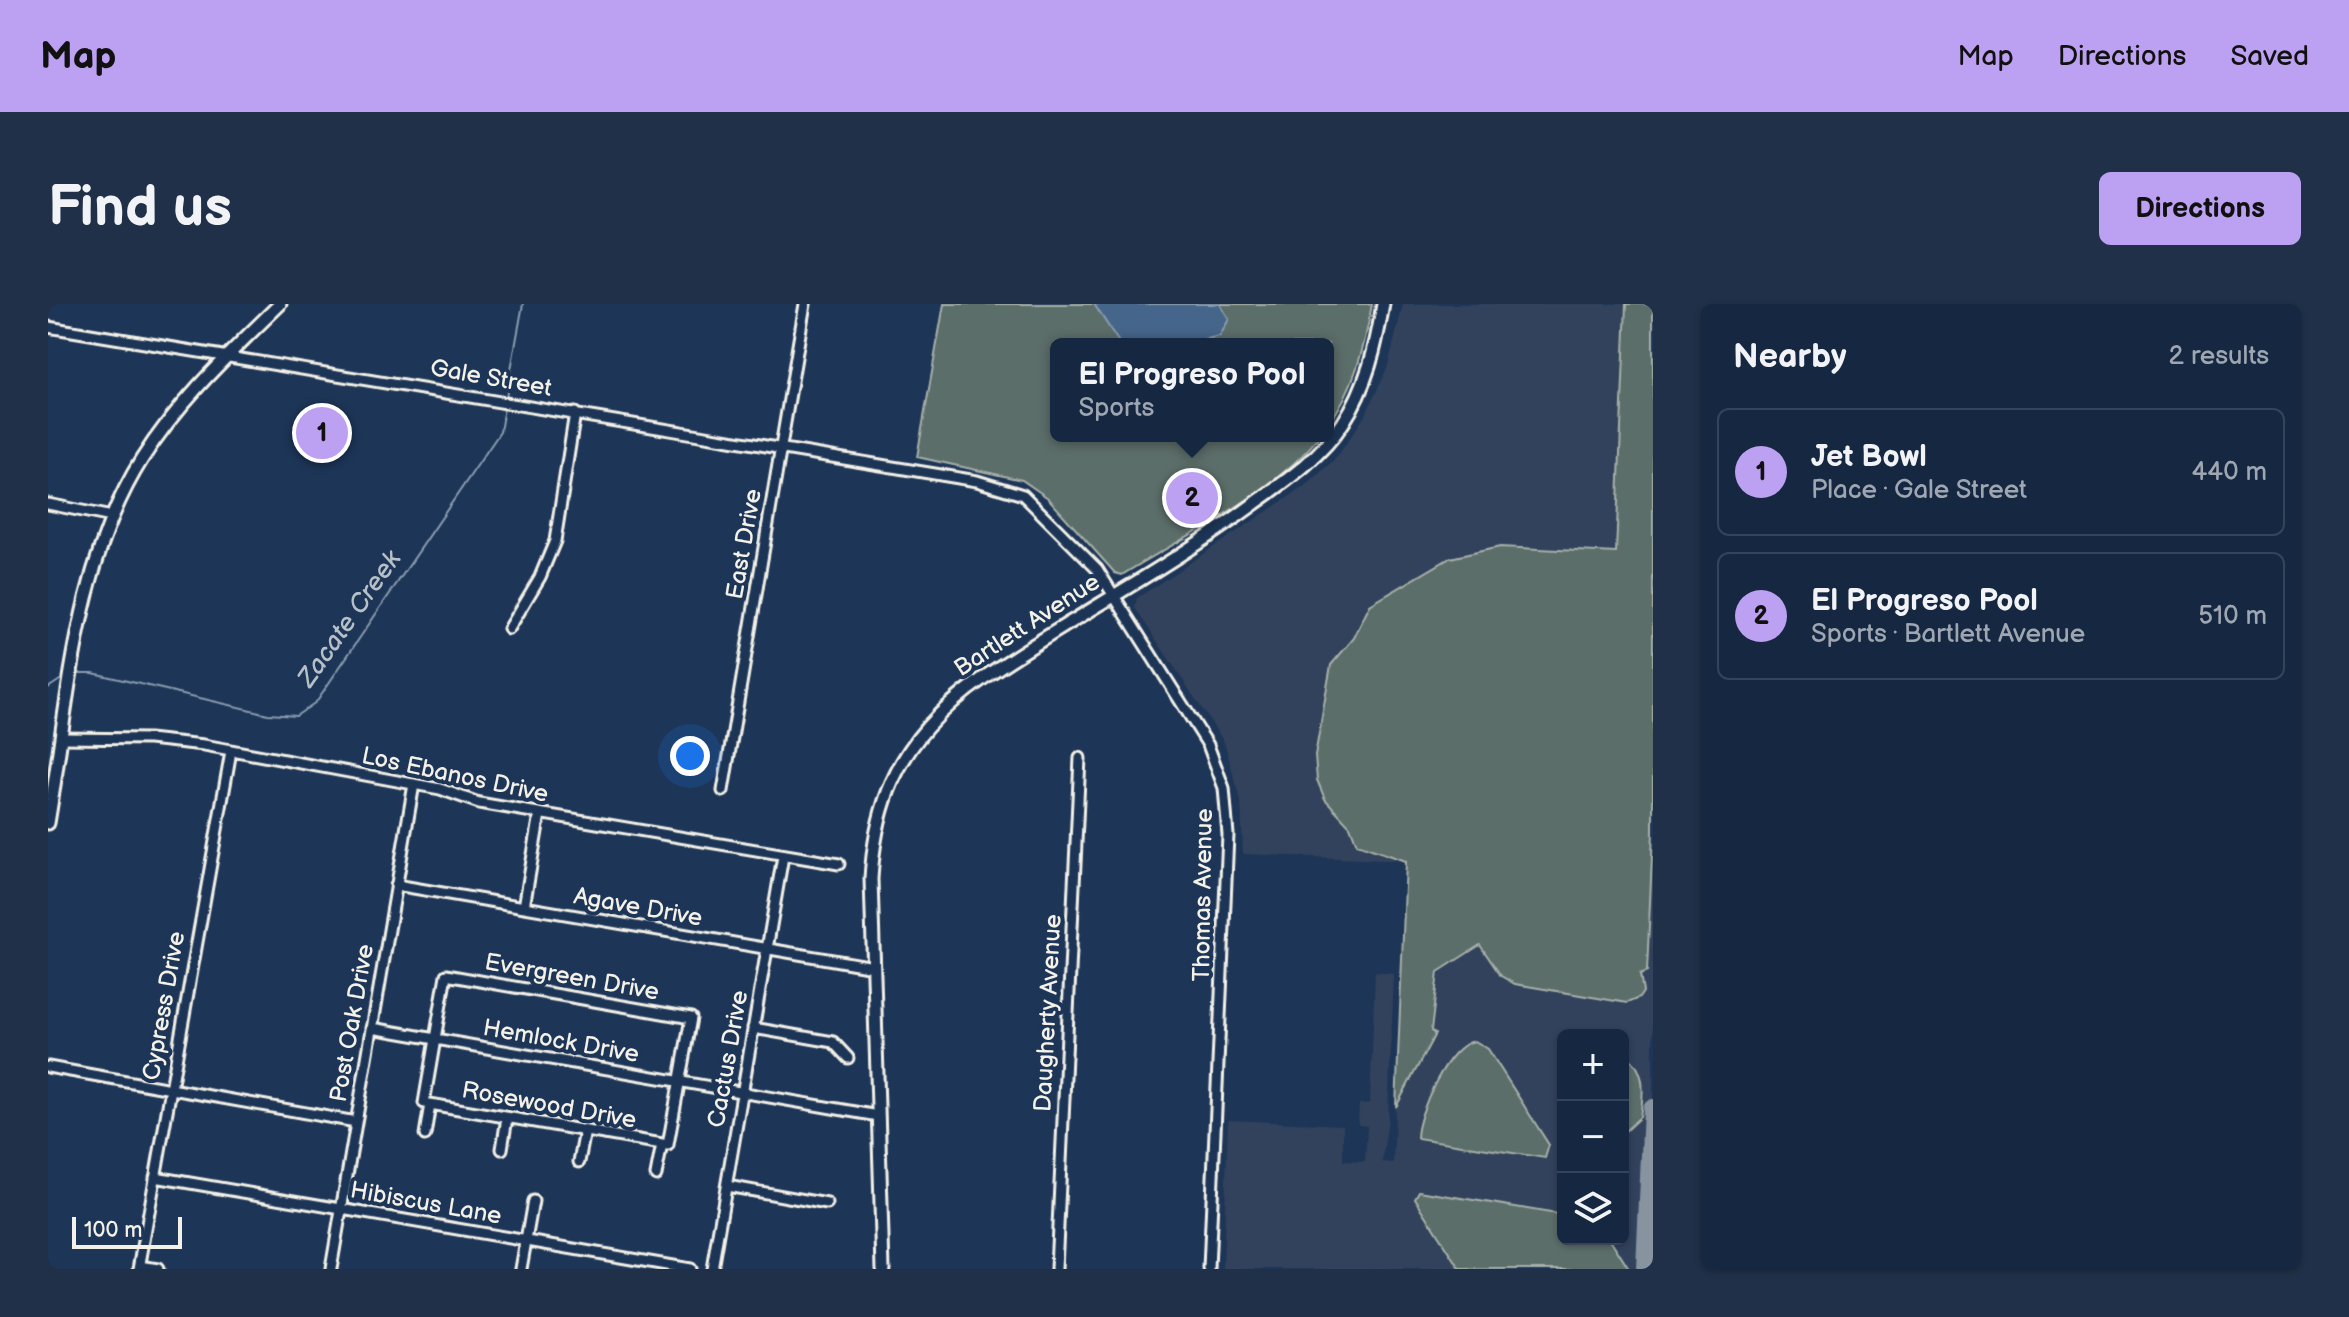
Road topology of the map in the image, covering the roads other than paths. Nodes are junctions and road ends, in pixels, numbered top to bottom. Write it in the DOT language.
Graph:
graph roads {
  1 [pos="280,304"];
  2 [pos="805,304"];
  3 [pos="1383,304"];
  4 [pos="48,327"];
  5 [pos="228,355"];
  6 [pos="575,413"];
  7 [pos="1334,434"];
  8 [pos="1326,442"];
  9 [pos="781,448"];
  10 [pos="927,474"];
  11 [pos="48,504"];
  12 [pos="112,517"];
  13 [pos="1114,596"];
  14 [pos="509,629"];
  15 [pos="62,738"];
  16 [pos="231,751"];
  17 [pos="1080,758"];
  18 [pos="414,784"];
  19 [pos="723,791"];
  20 [pos="540,814"];
  21 [pos="48,823"];
  22 [pos="783,856"];
  23 [pos="839,864"];
  24 [pos="396,885"];
  25 [pos="524,907"];
  26 [pos="767,949"];
  27 [pos="874,967"];
  28 [pos="372,1028"];
  29 [pos="753,1028"];
  30 [pos="434,1039"];
  31 [pos="848,1058"];
  32 [pos="48,1067"];
  33 [pos="680,1082"];
  34 [pos="170,1089"];
  35 [pos="743,1092"];
  36 [pos="427,1104"];
  37 [pos="878,1116"];
  38 [pos="507,1118"];
  39 [pos="356,1122"];
  40 [pos="585,1131"];
  41 [pos="425,1135"];
  42 [pos="665,1145"];
  43 [pos="502,1149"];
  44 [pos="579,1162"];
  45 [pos="656,1175"];
  46 [pos="155,1177"];
  47 [pos="727,1186"];
  48 [pos="533,1201"];
  49 [pos="827,1204"];
  50 [pos="341,1209"];
  51 [pos="526,1241"];
  52 [pos="140,1267"];
  53 [pos="158,1269"];
  54 [pos="331,1269"];
  55 [pos="521,1269"];
  56 [pos="690,1269"];
  57 [pos="712,1269"];
  58 [pos="883,1269"];
  59 [pos="1056,1269"];
  60 [pos="1209,1269"];
  1 -- 5 [label="main road"];
  2 -- 9 [label="street, East Drive"];
  3 -- 7 [label="main road, Bartlett Avenue"];
  4 -- 5 [label="street, Gale Street"];
  5 -- 6 [label="street, Gale Street"];
  5 -- 12 [label="main road"];
  6 -- 9 [label="street, Gale Street"];
  6 -- 14 [label="street"];
  8 -- 13 [label="main road, Bartlett Avenue"];
  9 -- 10 [label="street, Gale Street"];
  9 -- 19 [label="street, East Drive"];
  10 -- 13 [label="street, Thomas Avenue"];
  11 -- 12 [label="street"];
  12 -- 15 [label="main road"];
  13 -- 27 [label="main road, Bartlett Avenue"];
  13 -- 60 [label="street, Thomas Avenue"];
  15 -- 16 [label="street, Los Ebanos Drive"];
  15 -- 21 [label="main road"];
  16 -- 18 [label="street, Los Ebanos Drive"];
  16 -- 34 [label="street, Cypress Drive"];
  17 -- 59 [label="street, Daugherty Avenue"];
  18 -- 20 [label="street, Los Ebanos Drive"];
  18 -- 24 [label="street, Post Oak Drive"];
  20 -- 22 [label="street, Los Ebanos Drive"];
  20 -- 25 [label="street"];
  22 -- 23 [label="street, Los Ebanos Drive"];
  22 -- 26 [label="street, Cactus Drive"];
  24 -- 25 [label="street, Agave Drive"];
  24 -- 28 [label="street, Post Oak Drive"];
  25 -- 26 [label="street, Agave Drive"];
  26 -- 27 [label="street, Agave Drive"];
  26 -- 29 [label="street, Cactus Drive"];
  27 -- 37 [label="main road, Bartlett Avenue"];
  28 -- 30 [label="street, Hemlock Drive"];
  28 -- 39 [label="street, Post Oak Drive"];
  29 -- 31 [label="street"];
  29 -- 35 [label="street, Cactus Drive"];
  30 -- 33 [label="street, Hemlock Drive"];
  30 -- 33 [label="street, Evergreen Drive"];
  30 -- 36 [label="street"];
  32 -- 34 [label="street"];
  33 -- 35 [label="street, Hemlock Drive"];
  33 -- 42 [label="street"];
  34 -- 39 [label="street"];
  34 -- 46 [label="street, Cypress Drive"];
  35 -- 37 [label="street, Hemlock Drive"];
  35 -- 47 [label="street, Cactus Drive"];
  36 -- 38 [label="street, Rosewood Drive"];
  36 -- 41 [label="street"];
  37 -- 58 [label="main road, Bartlett Avenue"];
  38 -- 40 [label="street, Rosewood Drive"];
  38 -- 43 [label="street"];
  39 -- 50 [label="street, Post Oak Drive"];
  40 -- 42 [label="street, Rosewood Drive"];
  40 -- 44 [label="street"];
  42 -- 45 [label="street"];
  46 -- 50 [label="street, Hibiscus Lane"];
  46 -- 52 [label="street, Cypress Drive"];
  47 -- 49 [label="street"];
  47 -- 57 [label="street, Cactus Drive"];
  48 -- 51 [label="street"];
  50 -- 51 [label="street, Hibiscus Lane"];
  50 -- 54 [label="street, Post Oak Drive"];
  51 -- 55 [label="street"];
  51 -- 56 [label="street, Hibiscus Lane"];
  52 -- 53 [label="street"];
}
